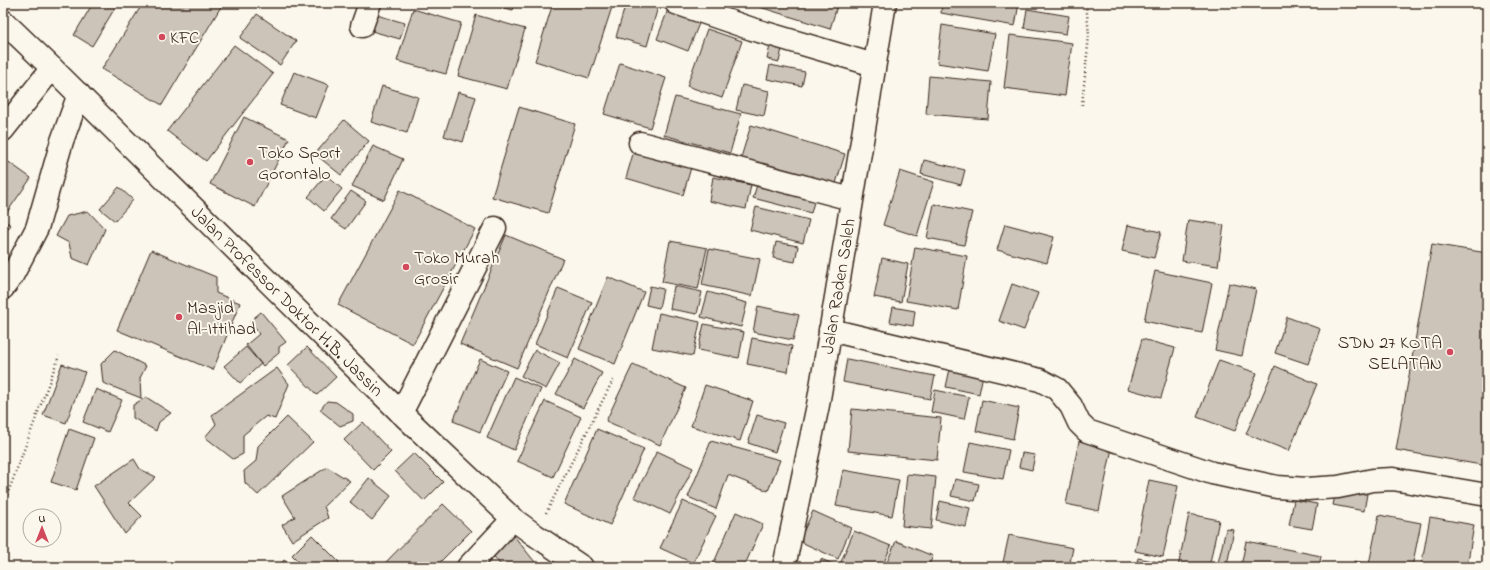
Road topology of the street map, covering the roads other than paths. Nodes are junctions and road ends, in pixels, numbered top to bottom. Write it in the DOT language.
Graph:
graph roads {
  1 [pos="370,3"];
  2 [pos="676,3"];
  3 [pos="885,3"];
  4 [pos="3,21"];
  5 [pos="362,26"];
  6 [pos="874,65"];
  7 [pos="52,68"];
  8 [pos="79,94"];
  9 [pos="3,130"];
  10 [pos="640,143"];
  11 [pos="852,199"];
  12 [pos="495,228"];
  13 [pos="3,288"];
  14 [pos="830,330"];
  15 [pos="401,413"];
  16 [pos="1487,495"];
  17 [pos="513,519"];
  18 [pos="468,567"];
  19 [pos="582,567"];
  20 [pos="784,567"];
  1 -- 5 [label="main road"];
  2 -- 6 [label="main road"];
  3 -- 6 [label="main road, Jalan Raden Saleh"];
  4 -- 7 [label="main road, Jalan Professor Doktor H.B. Jassin"];
  6 -- 11 [label="main road, Jalan Raden Saleh"];
  7 -- 8 [label="main road, Jalan Professor Doktor H.B. Jassin"];
  7 -- 9 [label="main road"];
  8 -- 13 [label="main road"];
  8 -- 15 [label="main road, Jalan Professor Doktor H.B. Jassin"];
  10 -- 11 [label="main road"];
  11 -- 14 [label="main road, Jalan Raden Saleh"];
  12 -- 15 [label="main road"];
  14 -- 16 [label="main road"];
  14 -- 20 [label="main road, Jalan Raden Saleh"];
  15 -- 17 [label="main road, Jalan Professor Doktor H.B. Jassin"];
  17 -- 18 [label="main road"];
  17 -- 19 [label="main road, Jalan Professor Doktor H.B. Jassin"];
}
